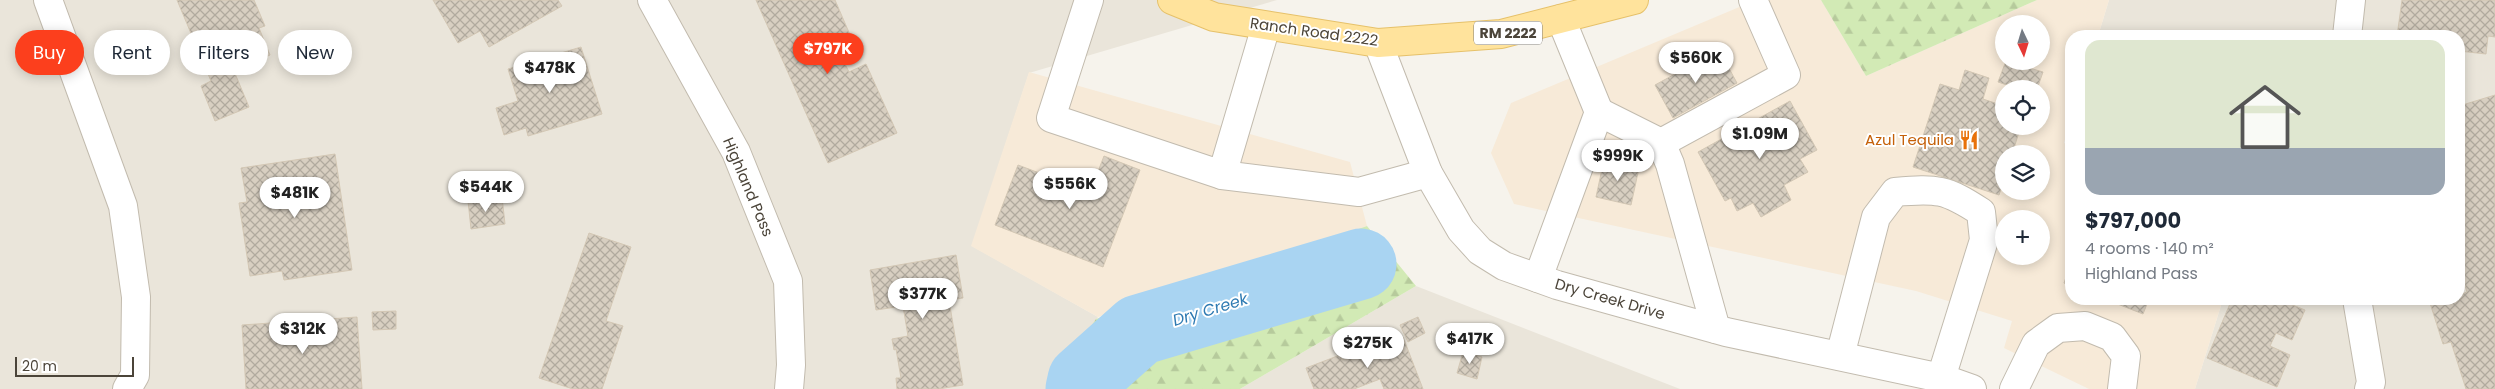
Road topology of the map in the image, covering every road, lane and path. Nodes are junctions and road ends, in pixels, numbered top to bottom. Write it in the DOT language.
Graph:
graph roads {
  1 [pos="48,0"];
  2 [pos="652,0"];
  3 [pos="1088,0"];
  4 [pos="1172,0"];
  5 [pos="1634,0"];
  6 [pos="1753,0"];
  7 [pos="2351,0"];
  8 [pos="1561,19"];
  9 [pos="1266,26"];
  10 [pos="2348,30"];
  11 [pos="1378,43"];
  12 [pos="1599,112"];
  13 [pos="1661,143"];
  14 [pos="1428,174"];
  15 [pos="1222,175"];
  16 [pos="1538,278"];
  17 [pos="2358,305"];
  18 [pos="1716,329"];
  19 [pos="1840,356"];
  20 [pos="1941,378"];
  21 [pos="127,389"];
  22 [pos="789,389"];
  23 [pos="1972,389"];
  24 [pos="2014,389"];
  25 [pos="2122,389"];
  26 [pos="2369,389"];
  1 -- 21 [label="street"];
  2 -- 22 [label="street, Highland Pass"];
  3 -- 15 [label="street"];
  4 -- 9 [label="main road, Ranch Road 2222 / RM 2222"];
  5 -- 8 [label="main road, Ranch Road 2222 / RM 2222"];
  6 -- 13 [label="street"];
  7 -- 10 [label="street"];
  8 -- 11 [label="main road, Ranch Road 2222 / RM 2222"];
  8 -- 12 [label="street"];
  9 -- 11 [label="main road, Ranch Road 2222 / RM 2222"];
  9 -- 15 [label="street"];
  11 -- 14 [label="street, Dry Creek Drive"];
  12 -- 13 [label="street"];
  12 -- 16 [label="street"];
  13 -- 18 [label="street"];
  14 -- 15 [label="street"];
  14 -- 16 [label="street, Dry Creek Drive"];
  16 -- 18 [label="street, Dry Creek Drive"];
  17 -- 26 [label="street"];
  18 -- 19 [label="street, Dry Creek Drive"];
  19 -- 20 [label="street, Dry Creek Drive"];
  19 -- 20 [label="street"];
  20 -- 23 [label="street, Dry Creek Drive"];
  24 -- 25 [label="street"];
}
